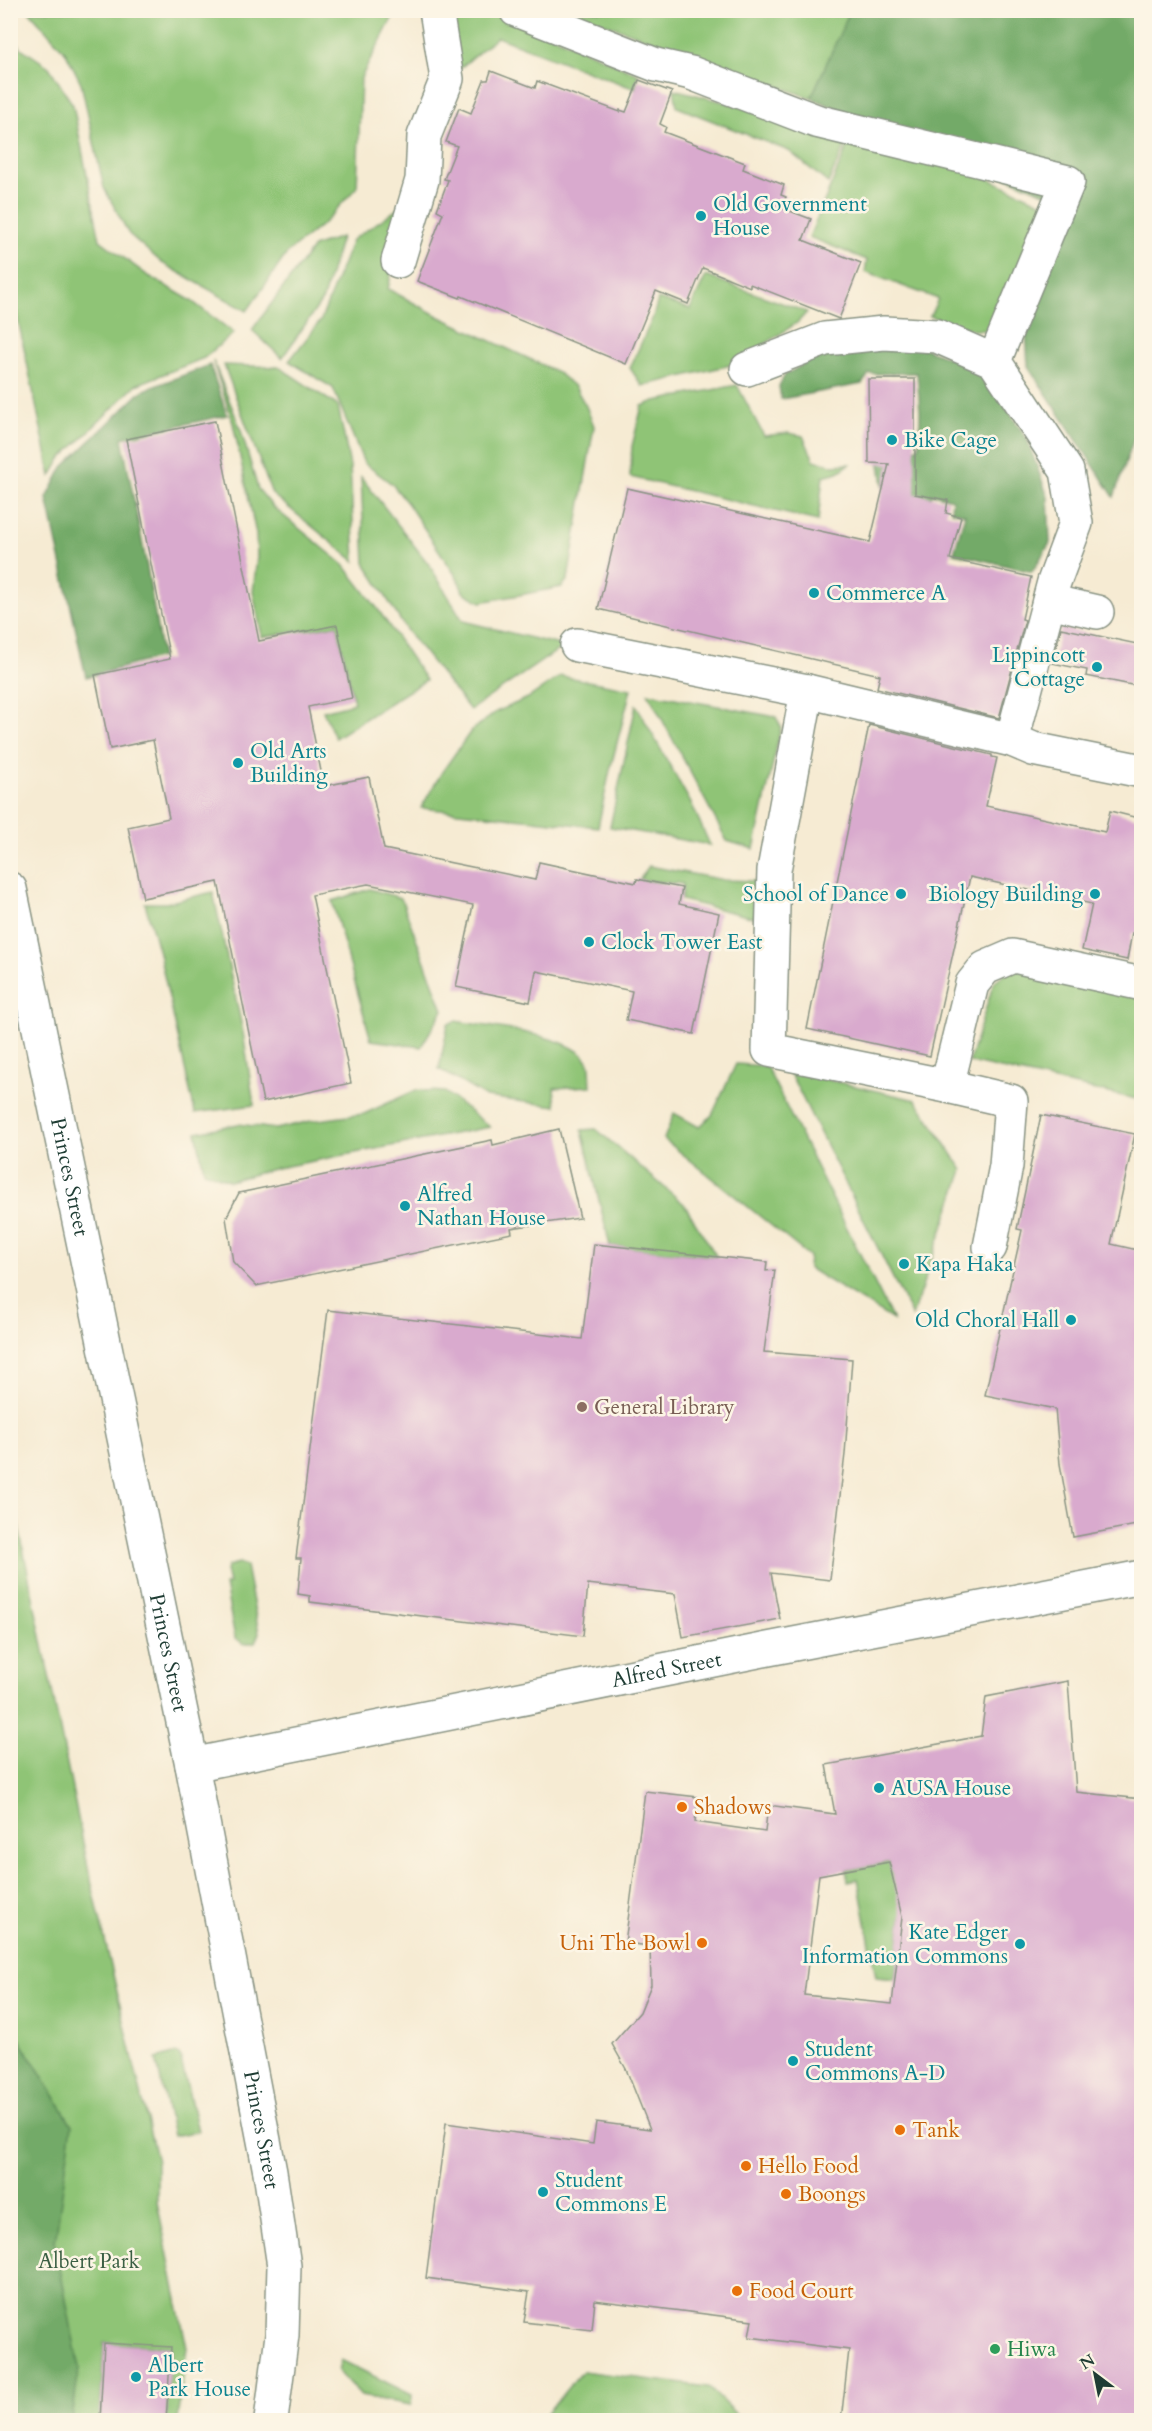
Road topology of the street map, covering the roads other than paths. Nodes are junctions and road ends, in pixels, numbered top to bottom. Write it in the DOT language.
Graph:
graph roads {
  1 [pos="436,10"];
  2 [pos="516,10"];
  3 [pos="398,261"];
  4 [pos="994,361"];
  5 [pos="747,369"];
  6 [pos="1049,601"];
  7 [pos="1097,612"];
  8 [pos="577,645"];
  9 [pos="807,691"];
  10 [pos="1012,740"];
  11 [pos="1142,771"];
  12 [pos="10,888"];
  13 [pos="1142,984"];
  14 [pos="947,1086"];
  15 [pos="990,1247"];
  16 [pos="1142,1577"];
  17 [pos="192,1766"];
  18 [pos="271,2421"];
  1 -- 3 [label="street"];
  2 -- 4 [label="street"];
  4 -- 5 [label="street"];
  4 -- 6 [label="street"];
  6 -- 7 [label="street"];
  6 -- 10 [label="street"];
  8 -- 9 [label="street"];
  9 -- 10 [label="street"];
  9 -- 14 [label="street"];
  10 -- 11 [label="street"];
  12 -- 17 [label="street, Princes Street"];
  13 -- 14 [label="street"];
  14 -- 15 [label="street"];
  16 -- 17 [label="street, Alfred Street"];
  17 -- 18 [label="street, Princes Street"];
}
